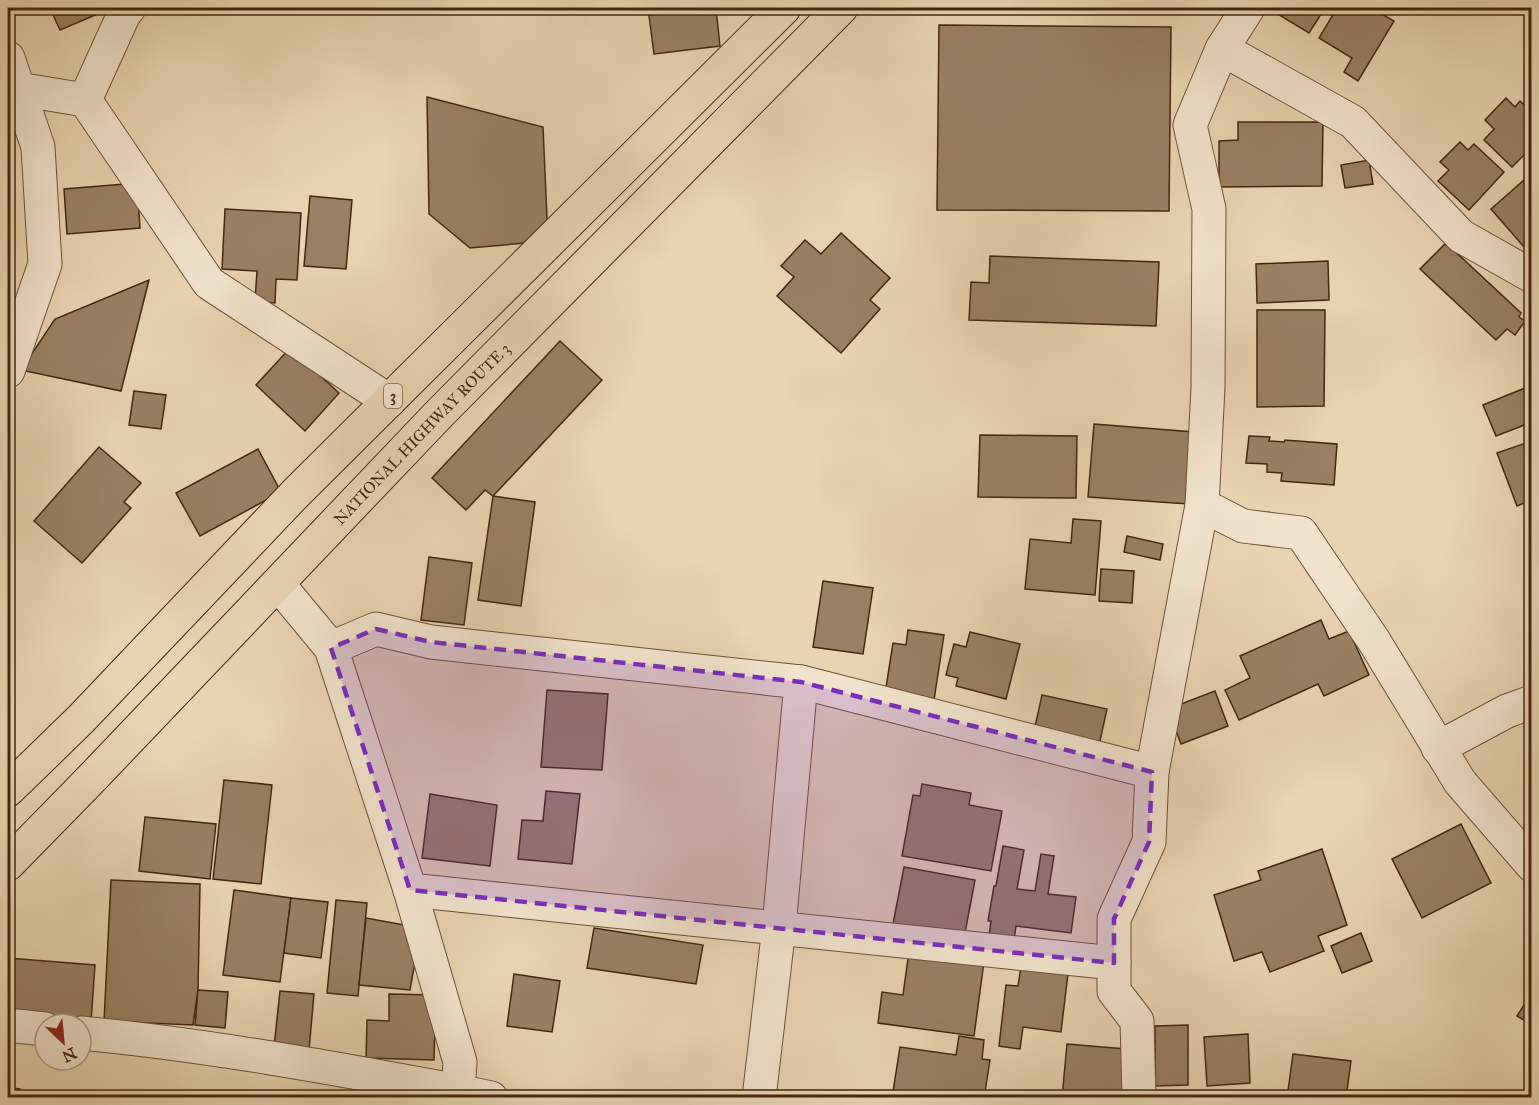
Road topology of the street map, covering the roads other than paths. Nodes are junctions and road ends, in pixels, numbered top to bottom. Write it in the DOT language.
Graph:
graph roads {
  1 [pos="129,8"];
  2 [pos="784,8"];
  3 [pos="841,8"];
  4 [pos="1248,8"];
  5 [pos="1222,49"];
  6 [pos="8,58"];
  7 [pos="18,89"];
  8 [pos="85,100"];
  9 [pos="1532,276"];
  10 [pos="8,371"];
  11 [pos="389,400"];
  12 [pos="1202,505"];
  13 [pos="278,584"];
  14 [pos="331,648"];
  15 [pos="801,682"];
  16 [pos="1532,702"];
  17 [pos="1438,748"];
  18 [pos="1152,771"];
  19 [pos="8,790"];
  20 [pos="8,864"];
  21 [pos="1532,865"];
  22 [pos="410,890"];
  23 [pos="779,927"];
  24 [pos="1114,963"];
  25 [pos="8,1028"];
  26 [pos="33,1028"];
  27 [pos="93,1034"];
  28 [pos="458,1091"];
  29 [pos="491,1098"];
  30 [pos="759,1098"];
  31 [pos="1139,1098"];
  1 -- 8 [label="street"];
  2 -- 11 [label="highway, 3"];
  3 -- 13 [label="highway, NATIONAL HIGHWAY ROUTE 3"];
  4 -- 5 [label="street"];
  5 -- 9 [label="street"];
  5 -- 12 [label="street"];
  6 -- 7 [label="street"];
  7 -- 8 [label="street"];
  7 -- 10 [label="street"];
  8 -- 11 [label="street"];
  11 -- 19 [label="highway, 3"];
  12 -- 17 [label="street"];
  12 -- 18 [label="street"];
  13 -- 14 [label="street"];
  13 -- 20 [label="highway, NATIONAL HIGHWAY ROUTE 3"];
  14 -- 15 [label="street"];
  14 -- 22 [label="street"];
  15 -- 18 [label="street"];
  15 -- 23 [label="street"];
  16 -- 17 [label="street"];
  17 -- 21 [label="street"];
  18 -- 24 [label="street"];
  22 -- 23 [label="street"];
  22 -- 28 [label="street"];
  23 -- 24 [label="street"];
  23 -- 30 [label="street"];
  24 -- 31 [label="street"];
  25 -- 26 [label="street"];
  27 -- 28 [label="street"];
  28 -- 29 [label="street"];
}
